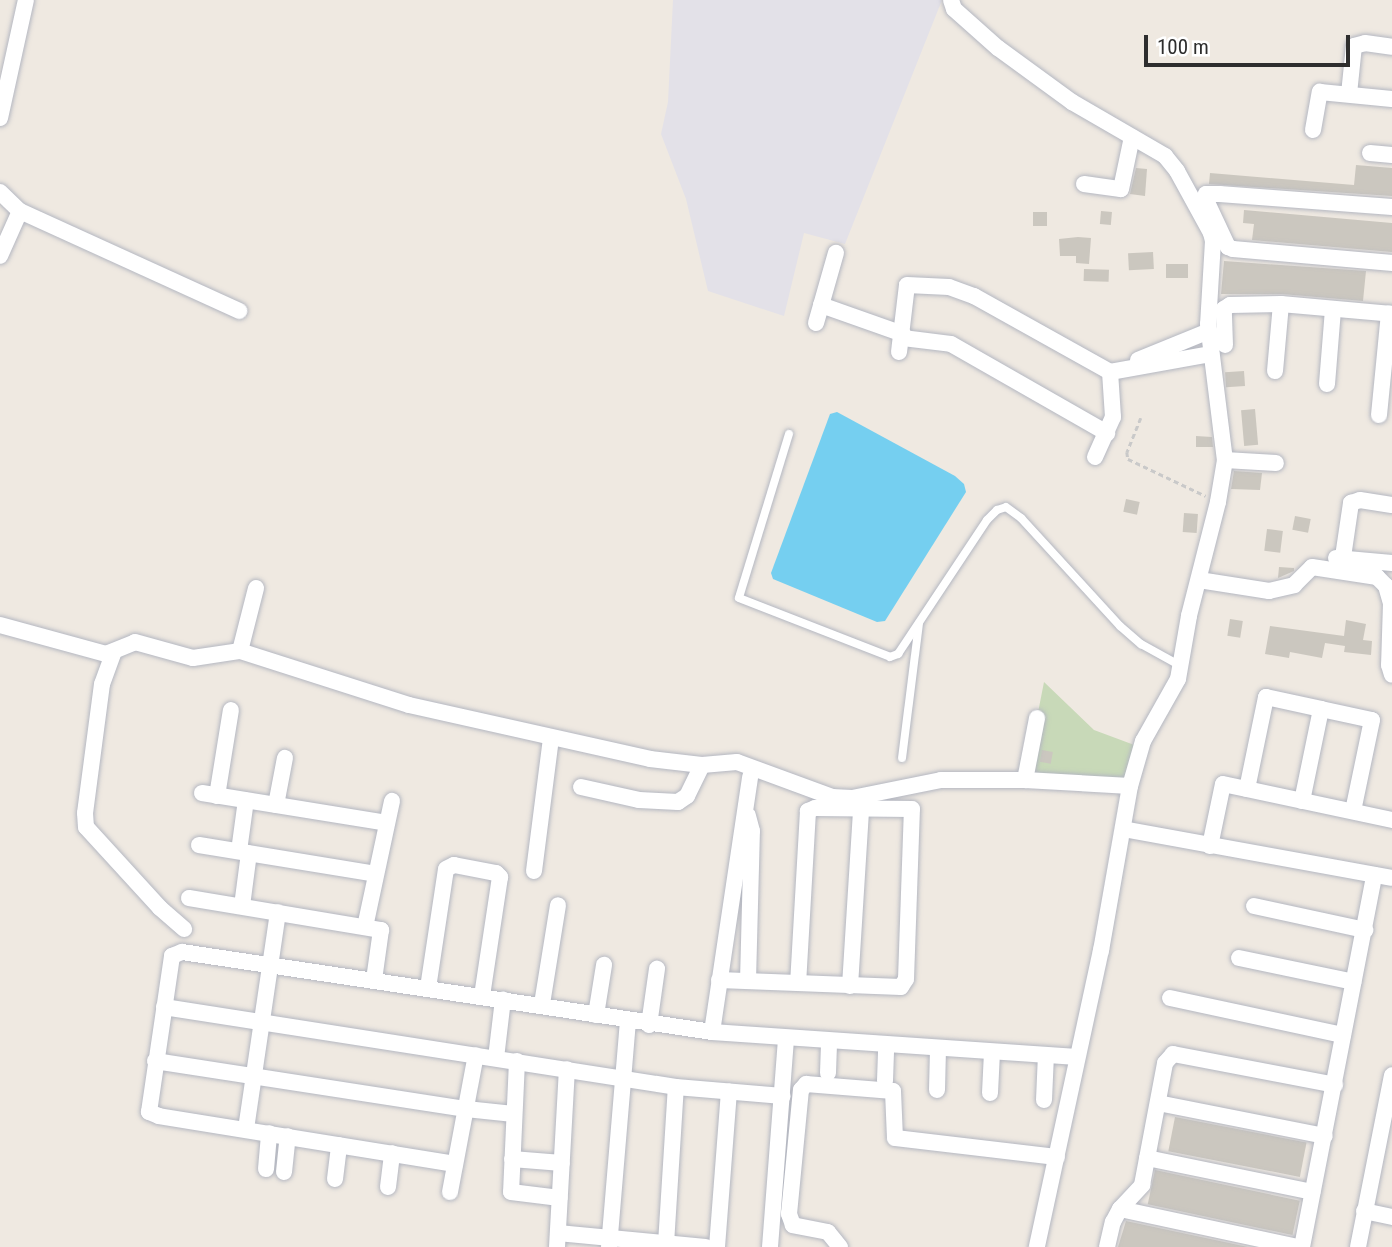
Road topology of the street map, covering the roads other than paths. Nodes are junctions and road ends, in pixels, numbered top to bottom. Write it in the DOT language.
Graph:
graph roads {
  1 [pos="26,0"];
  2 [pos="951,0"];
  3 [pos="1392,47"];
  4 [pos="1349,94"];
  5 [pos="1392,99"];
  6 [pos="0,118"];
  7 [pos="1312,130"];
  8 [pos="1132,137"];
  9 [pos="1370,153"];
  10 [pos="1392,155"];
  11 [pos="1084,184"];
  12 [pos="0,192"];
  13 [pos="1392,207"];
  14 [pos="20,211"];
  15 [pos="836,253"];
  16 [pos="0,256"];
  17 [pos="1392,263"];
  18 [pos="1281,304"];
  19 [pos="821,305"];
  20 [pos="1333,309"];
  21 [pos="239,311"];
  22 [pos="1390,313"];
  23 [pos="816,323"];
  24 [pos="1209,331"];
  25 [pos="902,341"];
  26 [pos="1218,349"];
  27 [pos="1275,371"];
  28 [pos="1110,372"];
  29 [pos="1327,384"];
  30 [pos="1379,415"];
  31 [pos="1107,433"];
  32 [pos="789,434"];
  33 [pos="1095,457"];
  34 [pos="1225,460"];
  35 [pos="1276,463"];
  36 [pos="1392,505"];
  37 [pos="1343,556"];
  38 [pos="1392,564"];
  39 [pos="1323,568"];
  40 [pos="1199,580"];
  41 [pos="256,588"];
  42 [pos="920,621"];
  43 [pos="0,625"];
  44 [pos="240,652"];
  45 [pos="113,654"];
  46 [pos="1181,666"];
  47 [pos="1392,675"];
  48 [pos="1321,709"];
  49 [pos="231,710"];
  50 [pos="1037,718"];
  51 [pos="551,739"];
  52 [pos="285,758"];
  53 [pos="902,758"];
  54 [pos="702,765"];
  55 [pos="750,777"];
  56 [pos="1025,780"];
  57 [pos="1130,786"];
  58 [pos="581,787"];
  59 [pos="1247,789"];
  60 [pos="246,800"];
  61 [pos="392,801"];
  62 [pos="1302,801"];
  63 [pos="276,805"];
  64 [pos="745,807"];
  65 [pos="861,809"];
  66 [pos="1353,811"];
  67 [pos="1392,820"];
  68 [pos="387,822"];
  69 [pos="1123,829"];
  70 [pos="199,845"];
  71 [pos="1210,846"];
  72 [pos="244,852"];
  73 [pos="534,871"];
  74 [pos="376,874"];
  75 [pos="1374,875"];
  76 [pos="1392,878"];
  77 [pos="189,898"];
  78 [pos="558,905"];
  79 [pos="242,906"];
  80 [pos="1254,906"];
  81 [pos="278,912"];
  82 [pos="365,927"];
  83 [pos="184,929"];
  84 [pos="1365,930"];
  85 [pos="1239,958"];
  86 [pos="604,965"];
  87 [pos="270,966"];
  88 [pos="657,969"];
  89 [pos="374,980"];
  90 [pos="719,981"];
  91 [pos="748,981"];
  92 [pos="1354,982"];
  93 [pos="798,983"];
  94 [pos="850,986"];
  95 [pos="428,988"];
  96 [pos="482,996"];
  97 [pos="1170,998"];
  98 [pos="503,999"];
  99 [pos="542,1004"];
  100 [pos="164,1007"];
  101 [pos="596,1015"];
  102 [pos="261,1021"];
  103 [pos="628,1022"];
  104 [pos="649,1024"];
  105 [pos="712,1032"];
  106 [pos="1343,1035"];
  107 [pos="786,1039"];
  108 [pos="830,1042"];
  109 [pos="886,1045"];
  110 [pos="938,1048"];
  111 [pos="992,1052"];
  112 [pos="476,1055"];
  113 [pos="1046,1055"];
  114 [pos="1077,1057"];
  115 [pos="496,1058"];
  116 [pos="155,1061"];
  117 [pos="517,1061"];
  118 [pos="567,1069"];
  119 [pos="828,1073"];
  120 [pos="1392,1075"];
  121 [pos="253,1077"];
  122 [pos="623,1080"];
  123 [pos="885,1081"];
  124 [pos="1335,1085"];
  125 [pos="676,1087"];
  126 [pos="937,1090"];
  127 [pos="729,1091"];
  128 [pos="990,1093"];
  129 [pos="783,1096"];
  130 [pos="1044,1100"];
  131 [pos="1158,1103"];
  132 [pos="1389,1105"];
  133 [pos="466,1109"];
  134 [pos="514,1114"];
  135 [pos="246,1129"];
  136 [pos="270,1133"];
  137 [pos="288,1136"];
  138 [pos="1325,1136"];
  139 [pos="339,1145"];
  140 [pos="392,1153"];
  141 [pos="1375,1155"];
  142 [pos="1057,1157"];
  143 [pos="1147,1158"];
  144 [pos="1392,1158"];
  145 [pos="512,1159"];
  146 [pos="562,1163"];
  147 [pos="456,1164"];
  148 [pos="266,1169"];
  149 [pos="284,1172"];
  150 [pos="335,1179"];
  151 [pos="388,1186"];
  152 [pos="450,1192"];
  153 [pos="1313,1192"];
  154 [pos="560,1198"];
  155 [pos="1121,1209"];
  156 [pos="1364,1211"];
  157 [pos="1392,1217"];
  158 [pos="557,1240"];
  159 [pos="610,1243"];
  160 [pos="666,1244"];
  161 [pos="705,1247"];
  162 [pos="717,1247"];
  163 [pos="770,1247"];
  164 [pos="840,1247"];
  165 [pos="1037,1247"];
  166 [pos="1107,1247"];
  167 [pos="1300,1247"];
  168 [pos="1358,1247"];
  1 -- 6 [label="street"];
  2 -- 8 [label="street"];
  3 -- 4 [label="street"];
  4 -- 5 [label="street"];
  4 -- 7 [label="street"];
  8 -- 11 [label="street"];
  8 -- 24 [label="street"];
  9 -- 10 [label="street"];
  12 -- 14 [label="street"];
  13 -- 17 [label="street"];
  14 -- 16 [label="street"];
  14 -- 21 [label="street"];
  15 -- 19 [label="street"];
  18 -- 20 [label="street"];
  18 -- 26 [label="street"];
  18 -- 27 [label="street"];
  19 -- 23 [label="street"];
  19 -- 25 [label="street"];
  20 -- 22 [label="street"];
  20 -- 29 [label="street"];
  22 -- 30 [label="street"];
  24 -- 26 [label="street"];
  24 -- 28 [label="street"];
  25 -- 28 [label="street"];
  25 -- 31 [label="street"];
  26 -- 28 [label="street"];
  26 -- 34 [label="street"];
  28 -- 31 [label="street"];
  31 -- 33 [label="street"];
  32 -- 42 [label="lane"];
  34 -- 35 [label="street"];
  34 -- 40 [label="street"];
  36 -- 37 [label="street"];
  37 -- 38 [label="street"];
  37 -- 39 [label="street"];
  39 -- 40 [label="street"];
  39 -- 47 [label="street"];
  40 -- 46 [label="street"];
  41 -- 44 [label="street"];
  42 -- 46 [label="lane"];
  42 -- 53 [label="lane"];
  43 -- 45 [label="street"];
  44 -- 45 [label="street"];
  44 -- 51 [label="street"];
  45 -- 83 [label="street"];
  46 -- 57 [label="street"];
  48 -- 59 [label="street"];
  48 -- 62 [label="street"];
  48 -- 66 [label="street"];
  49 -- 60 [label="street"];
  50 -- 56 [label="street"];
  51 -- 54 [label="street"];
  51 -- 73 [label="street"];
  52 -- 63 [label="street"];
  54 -- 56 [label="street"];
  54 -- 58 [label="street"];
  55 -- 64 [label="street"];
  56 -- 57 [label="street"];
  57 -- 69 [label="street"];
  59 -- 62 [label="street"];
  59 -- 71 [label="street"];
  60 -- 63 [label="street"];
  60 -- 72 [label="street"];
  61 -- 68 [label="street"];
  62 -- 66 [label="street"];
  63 -- 68 [label="street"];
  64 -- 90 [label="street"];
  64 -- 91 [label="street"];
  65 -- 93 [label="street"];
  65 -- 94 [label="street"];
  65 -- 94 [label="street"];
  66 -- 67 [label="street"];
  68 -- 74 [label="street"];
  69 -- 71 [label="street"];
  69 -- 114 [label="street"];
  70 -- 72 [label="street"];
  71 -- 75 [label="street"];
  72 -- 74 [label="street"];
  72 -- 79 [label="street"];
  74 -- 82 [label="street"];
  75 -- 76 [label="street"];
  75 -- 84 [label="street"];
  77 -- 79 [label="street"];
  78 -- 99 [label="street"];
  79 -- 81 [label="street"];
  80 -- 84 [label="street"];
  81 -- 82 [label="street"];
  81 -- 87 [label="street"];
  82 -- 89 [label="street"];
  84 -- 92 [label="street"];
  85 -- 92 [label="street"];
  86 -- 101 [label="street"];
  87 -- 89 [label="street"];
  87 -- 100 [label="street"];
  87 -- 102 [label="street"];
  88 -- 104 [label="street"];
  89 -- 95 [label="street"];
  90 -- 91 [label="street"];
  90 -- 105 [label="street"];
  91 -- 93 [label="street"];
  92 -- 106 [label="street"];
  93 -- 94 [label="street"];
  95 -- 96 [label="street"];
  95 -- 96 [label="street"];
  96 -- 98 [label="street"];
  97 -- 106 [label="street"];
  98 -- 99 [label="street"];
  98 -- 115 [label="street"];
  99 -- 101 [label="street"];
  100 -- 102 [label="street"];
  100 -- 116 [label="street"];
  101 -- 103 [label="street"];
  102 -- 112 [label="street"];
  102 -- 121 [label="street"];
  103 -- 104 [label="street"];
  103 -- 122 [label="street"];
  104 -- 105 [label="street"];
  105 -- 107 [label="street"];
  106 -- 124 [label="street"];
  107 -- 108 [label="street"];
  107 -- 129 [label="street"];
  108 -- 109 [label="street"];
  108 -- 119 [label="street"];
  109 -- 110 [label="street"];
  109 -- 123 [label="street"];
  110 -- 111 [label="street"];
  110 -- 126 [label="street"];
  111 -- 113 [label="street"];
  111 -- 128 [label="street"];
  112 -- 115 [label="street"];
  112 -- 133 [label="street"];
  113 -- 114 [label="street"];
  113 -- 130 [label="street"];
  114 -- 142 [label="street"];
  115 -- 117 [label="street"];
  116 -- 121 [label="street"];
  116 -- 135 [label="street"];
  117 -- 118 [label="street"];
  117 -- 134 [label="street"];
  118 -- 122 [label="street"];
  118 -- 146 [label="street"];
  120 -- 132 [label="street"];
  121 -- 133 [label="street"];
  121 -- 135 [label="street"];
  122 -- 125 [label="street"];
  122 -- 159 [label="street"];
  124 -- 131 [label="street"];
  124 -- 138 [label="street"];
  125 -- 127 [label="street"];
  125 -- 160 [label="street"];
  127 -- 129 [label="street"];
  127 -- 162 [label="street"];
  129 -- 163 [label="street"];
  131 -- 138 [label="street"];
  131 -- 143 [label="street"];
  132 -- 141 [label="street"];
  133 -- 134 [label="street"];
  133 -- 147 [label="street"];
  134 -- 145 [label="street"];
  135 -- 136 [label="street"];
  136 -- 137 [label="street"];
  136 -- 148 [label="street"];
  137 -- 139 [label="street"];
  137 -- 149 [label="street"];
  138 -- 153 [label="street"];
  139 -- 140 [label="street"];
  139 -- 150 [label="street"];
  140 -- 147 [label="street"];
  140 -- 151 [label="street"];
  141 -- 144 [label="street"];
  141 -- 156 [label="street"];
  142 -- 164 [label="street"];
  142 -- 165 [label="street"];
  143 -- 153 [label="street"];
  143 -- 155 [label="street"];
  145 -- 146 [label="street"];
  145 -- 154 [label="street"];
  146 -- 154 [label="street"];
  147 -- 152 [label="street"];
  153 -- 167 [label="street"];
  154 -- 158 [label="street"];
  155 -- 166 [label="street"];
  155 -- 167 [label="street"];
  156 -- 157 [label="street"];
  156 -- 168 [label="street"];
  158 -- 159 [label="street"];
  159 -- 160 [label="street"];
  160 -- 161 [label="street"];
}
